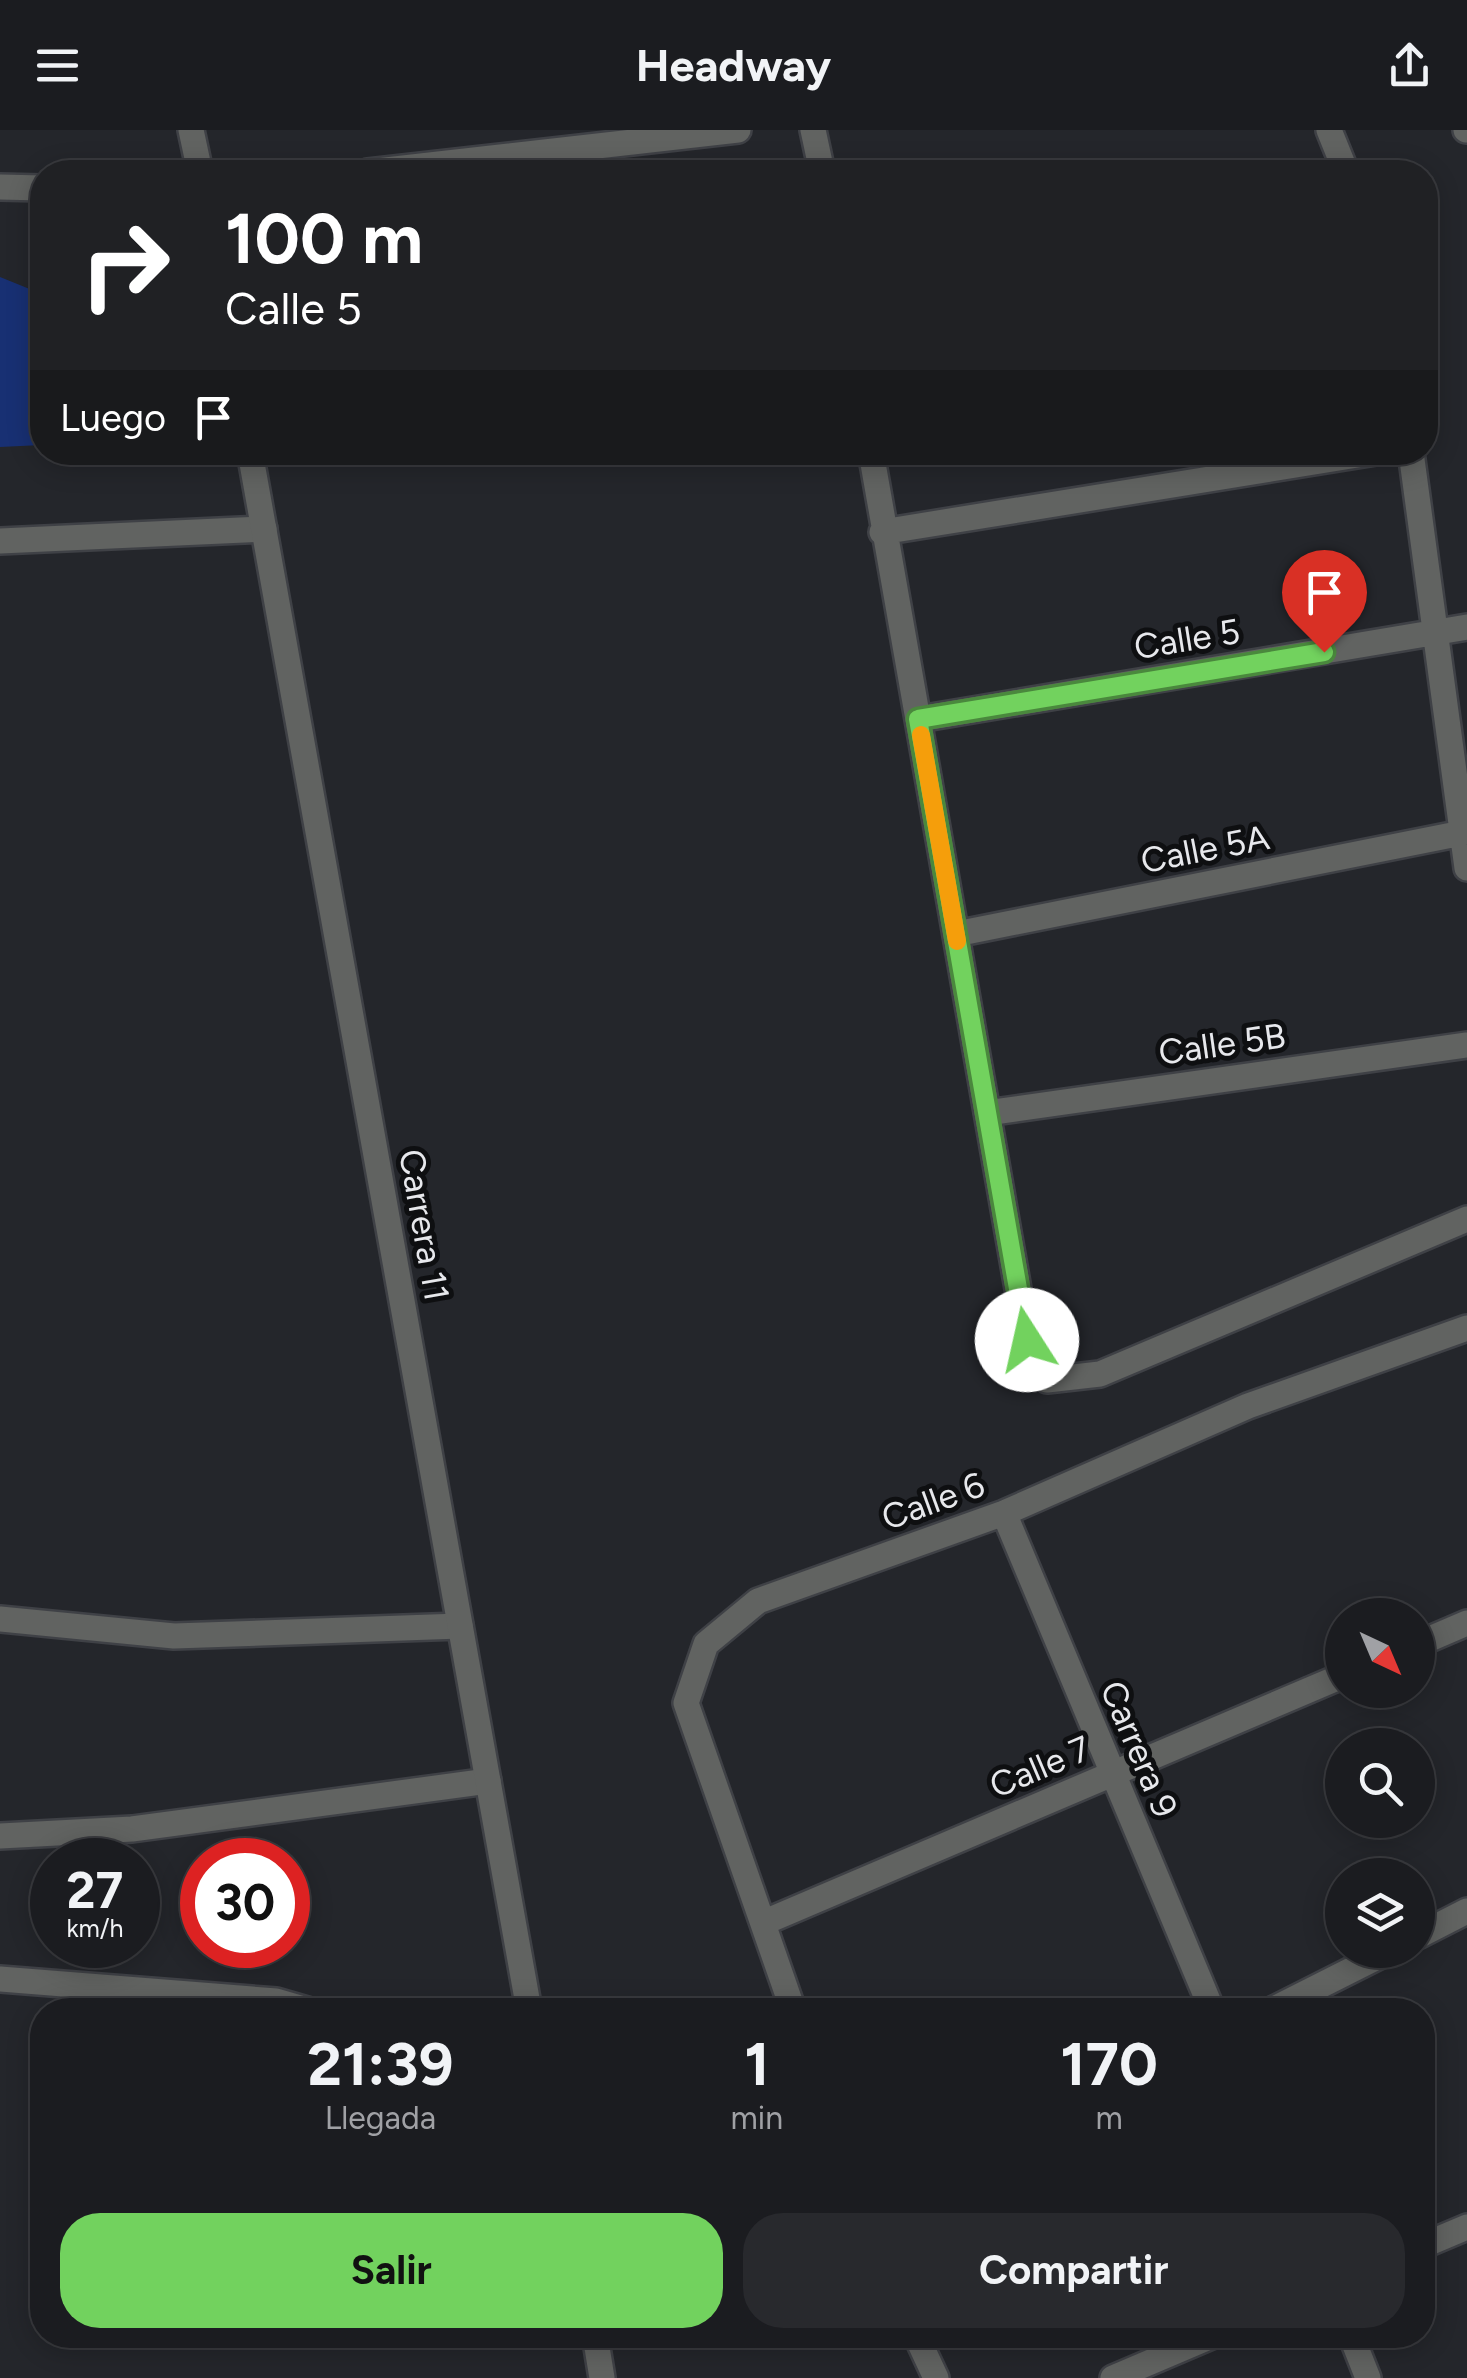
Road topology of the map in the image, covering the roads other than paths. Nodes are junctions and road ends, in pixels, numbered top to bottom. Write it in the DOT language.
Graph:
graph roads {
  1 [pos="191,130"];
  2 [pos="738,130"];
  3 [pos="813,130"];
  4 [pos="1329,130"];
  5 [pos="197,160"];
  6 [pos="474,160"];
  7 [pos="819,160"];
  8 [pos="1341,160"];
  9 [pos="0,187"];
  10 [pos="30,188"];
  11 [pos="252,465"];
  12 [pos="873,465"];
  13 [pos="1296,465"];
  14 [pos="1413,465"];
  15 [pos="264,529"];
  16 [pos="882,532"];
  17 [pos="0,541"];
  18 [pos="1467,627"];
  19 [pos="1435,633"];
  20 [pos="918,719"];
  21 [pos="1464,833"];
  22 [pos="1467,868"];
  23 [pos="956,934"];
  24 [pos="1467,1045"];
  25 [pos="987,1113"];
  26 [pos="1467,1219"];
  27 [pos="1467,1328"];
  28 [pos="1004,1513"];
  29 [pos="0,1619"];
  30 [pos="1467,1622"];
  31 [pos="460,1626"];
  32 [pos="1435,1636"];
  33 [pos="1325,1683"];
  34 [pos="1110,1774"];
  35 [pos="488,1781"];
  36 [pos="0,1836"];
  37 [pos="1467,1912"];
  38 [pos="764,1922"];
  39 [pos="1435,1928"];
  40 [pos="1355,1968"];
  41 [pos="0,1979"];
  42 [pos="238,1998"];
  43 [pos="526,1998"];
  44 [pos="788,1998"];
  45 [pos="1207,1998"];
  46 [pos="1296,1998"];
  47 [pos="1467,2227"];
  48 [pos="1435,2241"];
  49 [pos="597,2348"];
  50 [pos="922,2348"];
  51 [pos="1184,2348"];
  52 [pos="1356,2348"];
  53 [pos="602,2378"];
  54 [pos="936,2378"];
  55 [pos="1114,2378"];
  56 [pos="1368,2378"];
  1 -- 5 [label="street"];
  2 -- 6 [label="street"];
  3 -- 7 [label="street"];
  4 -- 8 [label="street"];
  9 -- 10 [label="street"];
  11 -- 15 [label="street, Carrera 11"];
  12 -- 16 [label="street"];
  13 -- 16 [label="street"];
  14 -- 19 [label="street"];
  15 -- 17 [label="street"];
  15 -- 31 [label="street, Carrera 11"];
  16 -- 20 [label="street"];
  18 -- 19 [label="street, Calle 5"];
  19 -- 20 [label="street, Calle 5"];
  19 -- 21 [label="street"];
  20 -- 23 [label="street"];
  21 -- 22 [label="street"];
  21 -- 23 [label="street, Calle 5A"];
  23 -- 25 [label="street"];
  24 -- 25 [label="street, Calle 5B"];
  25 -- 26 [label="street"];
  27 -- 28 [label="street, Calle 6"];
  28 -- 34 [label="street, Carrera 9"];
  28 -- 38 [label="street, Calle 6"];
  29 -- 31 [label="street"];
  30 -- 32 [label="street"];
  31 -- 35 [label="street, Carrera 11"];
  33 -- 34 [label="street, Calle 7"];
  34 -- 38 [label="street, Calle 7"];
  34 -- 45 [label="street, Carrera 9"];
  35 -- 36 [label="street"];
  35 -- 43 [label="street, Carrera 11"];
  37 -- 39 [label="street"];
  38 -- 44 [label="street, Calle 6"];
  40 -- 46 [label="street"];
  41 -- 42 [label="street"];
  47 -- 48 [label="street"];
  49 -- 53 [label="street"];
  50 -- 54 [label="street"];
  51 -- 55 [label="street"];
  52 -- 56 [label="street"];
}
